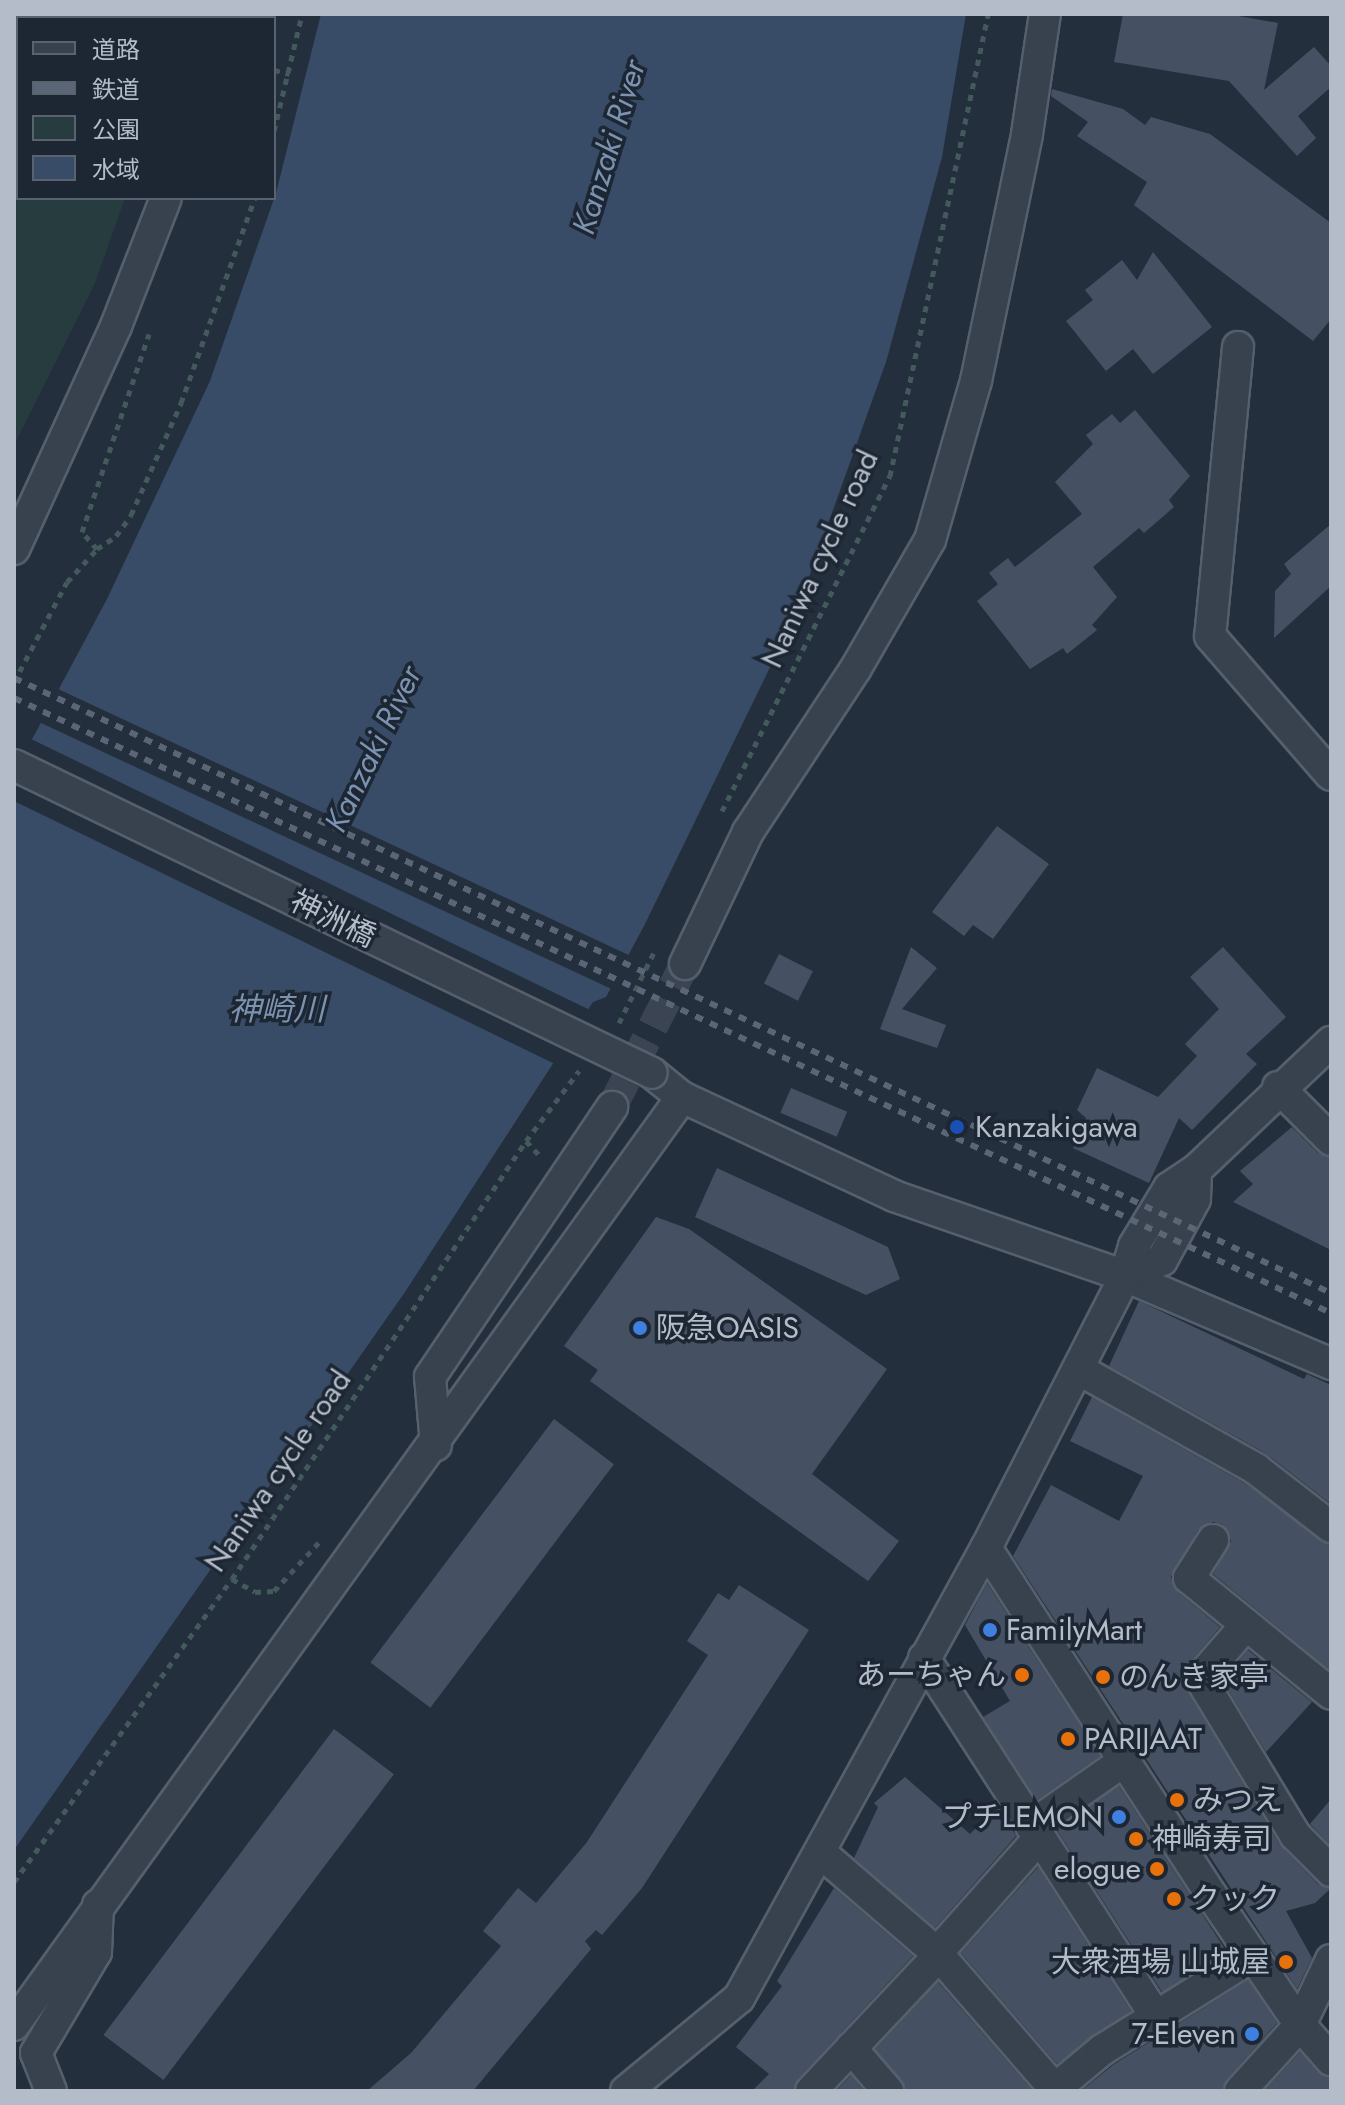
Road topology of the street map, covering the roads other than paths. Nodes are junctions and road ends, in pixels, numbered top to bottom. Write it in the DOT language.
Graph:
graph roads {
  1 [pos="1045,14"];
  2 [pos="165,200"];
  3 [pos="1238,347"];
  4 [pos="21,516"];
  5 [pos="14,549"];
  6 [pos="14,765"];
  7 [pos="1331,775"];
  8 [pos="685,964"];
  9 [pos="1331,1042"];
  10 [pos="1278,1087"];
  11 [pos="682,1097"];
  12 [pos="612,1107"];
  13 [pos="1331,1140"];
  14 [pos="1125,1276"];
  15 [pos="1331,1364"];
  16 [pos="1078,1369"];
  17 [pos="436,1445"];
  18 [pos="1331,1527"];
  19 [pos="1213,1540"];
  20 [pos="986,1548"];
  21 [pos="1246,1625"];
  22 [pos="924,1658"];
  23 [pos="1331,1694"];
  24 [pos="1124,1761"];
  25 [pos="1035,1832"];
  26 [pos="822,1854"];
  27 [pos="1331,1871"];
  28 [pos="98,1905"];
  29 [pos="938,1954"];
  30 [pos="1253,1956"];
  31 [pos="1331,1960"];
  32 [pos="1155,2015"];
  33 [pos="14,2025"];
  34 [pos="1300,2025"];
  35 [pos="851,2048"];
  36 [pos="1331,2060"];
  37 [pos="1068,2086"];
  38 [pos="51,2091"];
  39 [pos="626,2091"];
  40 [pos="811,2091"];
  41 [pos="888,2091"];
  42 [pos="1240,2091"];
  1 -- 8 [label="street"];
  2 -- 4 [label="street"];
  3 -- 7 [label="street"];
  4 -- 5 [label="street"];
  6 -- 11 [label="street, 神洲橋, bridge"];
  9 -- 10 [label="street"];
  10 -- 13 [label="street"];
  10 -- 14 [label="street"];
  11 -- 14 [label="street, 神洲橋"];
  11 -- 17 [label="street"];
  12 -- 17 [label="street"];
  14 -- 15 [label="street, 神洲橋"];
  14 -- 16 [label="street"];
  16 -- 18 [label="street"];
  16 -- 20 [label="street"];
  17 -- 28 [label="street"];
  19 -- 21 [label="street"];
  20 -- 22 [label="street"];
  20 -- 24 [label="street"];
  21 -- 23 [label="street"];
  21 -- 27 [label="street"];
  22 -- 25 [label="street"];
  22 -- 26 [label="street"];
  24 -- 25 [label="street"];
  24 -- 30 [label="street"];
  25 -- 29 [label="street"];
  25 -- 32 [label="street"];
  26 -- 29 [label="street"];
  26 -- 39 [label="street"];
  28 -- 33 [label="street"];
  28 -- 38 [label="street"];
  29 -- 35 [label="street"];
  29 -- 37 [label="street"];
  30 -- 32 [label="street"];
  30 -- 34 [label="street"];
  31 -- 34 [label="street"];
  32 -- 37 [label="street"];
  34 -- 36 [label="street"];
  34 -- 42 [label="street"];
  35 -- 40 [label="street"];
  35 -- 41 [label="street"];
}
